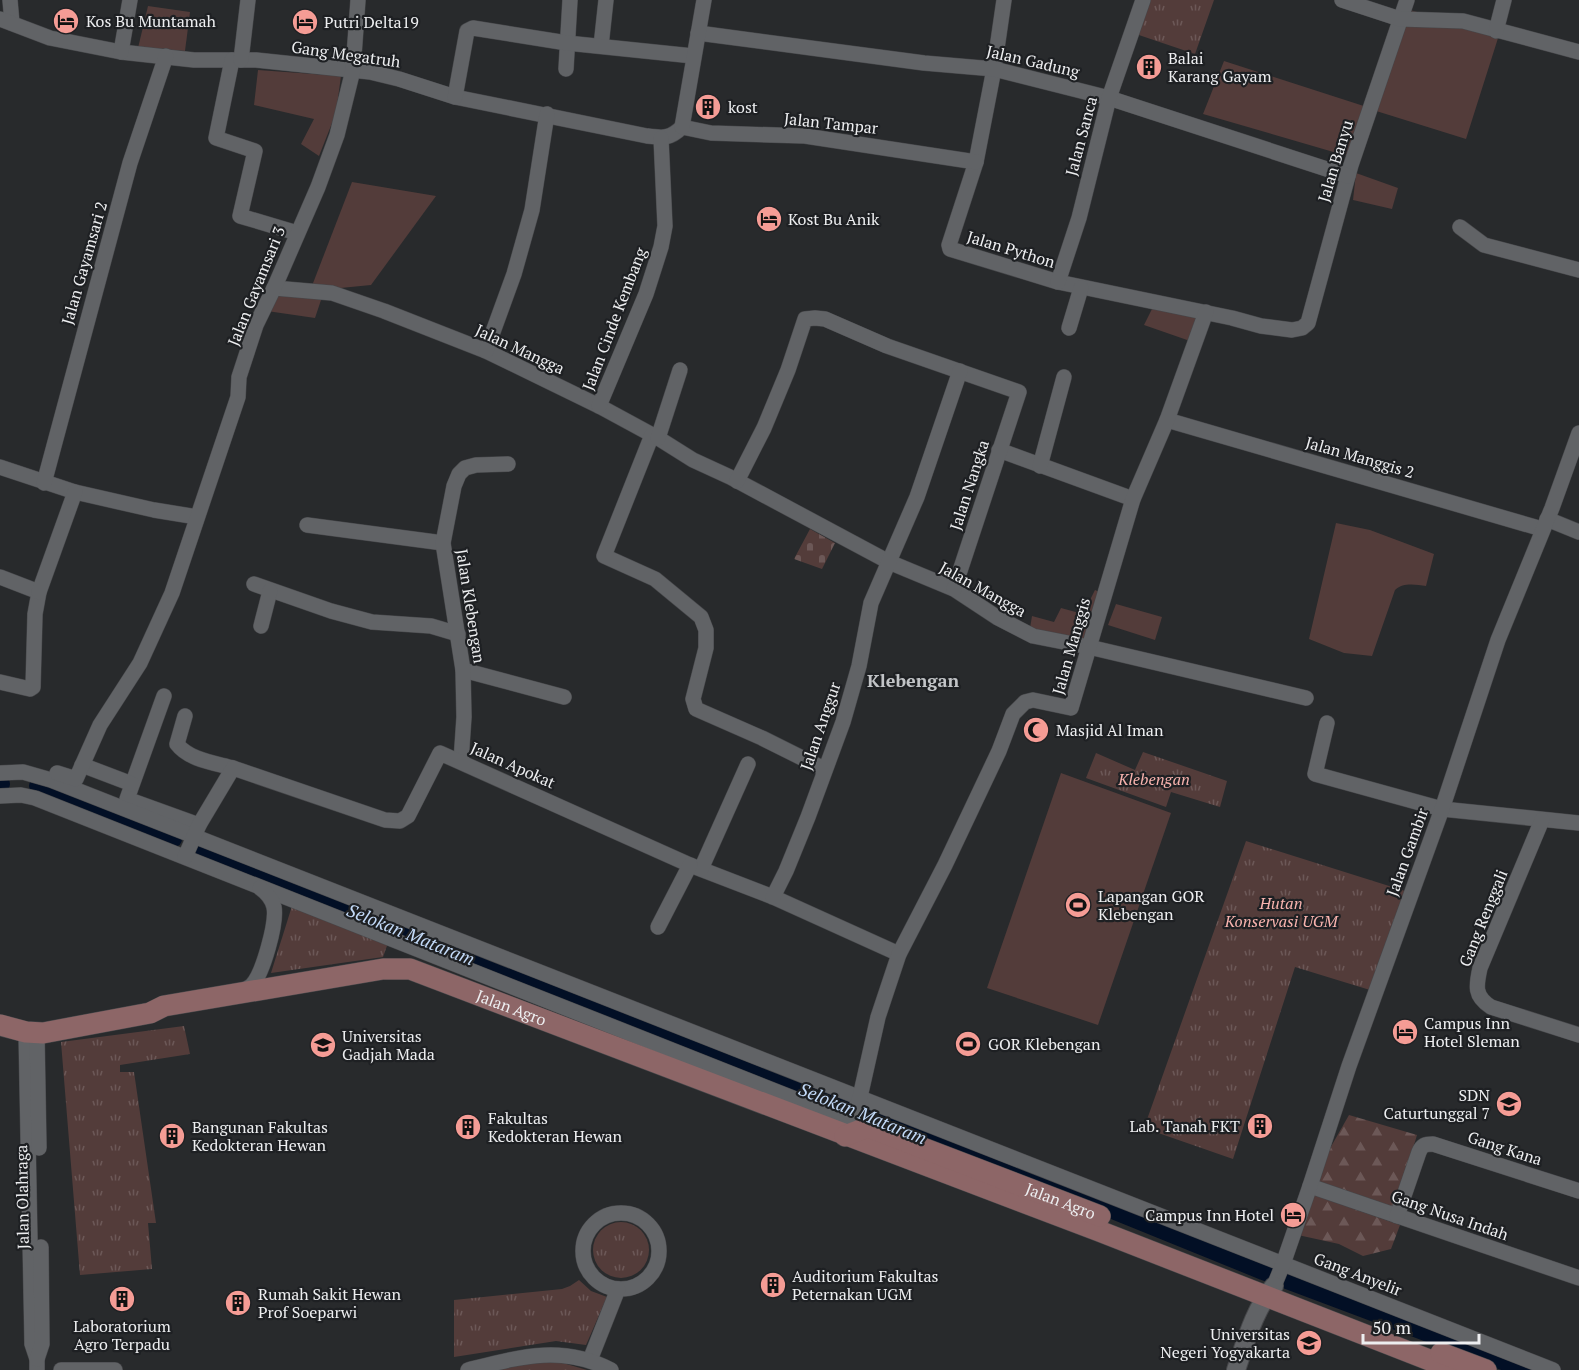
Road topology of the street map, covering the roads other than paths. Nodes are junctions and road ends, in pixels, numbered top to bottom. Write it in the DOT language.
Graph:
graph roads {
  1 [pos="10,0"];
  2 [pos="130,0"];
  3 [pos="248,0"];
  4 [pos="358,0"];
  5 [pos="570,0"];
  6 [pos="606,0"];
  7 [pos="704,0"];
  8 [pos="1004,0"];
  9 [pos="1143,0"];
  10 [pos="1342,0"];
  11 [pos="1407,0"];
  12 [pos="1504,0"];
  13 [pos="1400,19"];
  14 [pos="6,21"];
  15 [pos="1496,31"];
  16 [pos="698,33"];
  17 [pos="567,43"];
  18 [pos="602,46"];
  19 [pos="121,52"];
  20 [pos="1579,52"];
  21 [pos="166,56"];
  22 [pos="693,56"];
  23 [pos="237,60"];
  24 [pos="566,69"];
  25 [pos="994,69"];
  26 [pos="353,70"];
  27 [pos="455,97"];
  28 [pos="1109,98"];
  29 [pos="547,114"];
  30 [pos="682,127"];
  31 [pos="661,138"];
  32 [pos="976,162"];
  33 [pos="1348,176"];
  34 [pos="1460,227"];
  35 [pos="297,233"];
  36 [pos="1579,270"];
  37 [pos="1058,282"];
  38 [pos="274,288"];
  39 [pos="1081,288"];
  40 [pos="1206,312"];
  41 [pos="1069,328"];
  42 [pos="486,351"];
  43 [pos="681,370"];
  44 [pos="960,371"];
  45 [pos="1064,377"];
  46 [pos="599,406"];
  47 [pos="1167,420"];
  48 [pos="1579,433"];
  49 [pos="655,436"];
  50 [pos="999,450"];
  51 [pos="508,464"];
  52 [pos="1040,466"];
  53 [pos="0,467"];
  54 [pos="737,481"];
  55 [pos="44,483"];
  56 [pos="75,492"];
  57 [pos="1133,499"];
  58 [pos="197,517"];
  59 [pos="1545,524"];
  60 [pos="307,525"];
  61 [pos="1579,532"];
  62 [pos="443,543"];
  63 [pos="889,562"];
  64 [pos="0,577"];
  65 [pos="254,584"];
  66 [pos="954,589"];
  67 [pos="270,591"];
  68 [pos="38,597"];
  69 [pos="261,626"];
  70 [pos="458,634"];
  71 [pos="1089,646"];
  72 [pos="462,670"];
  73 [pos="0,682"];
  74 [pos="164,696"];
  75 [pos="564,697"];
  76 [pos="1306,698"];
  77 [pos="185,716"];
  78 [pos="1327,723"];
  79 [pos="462,761"];
  80 [pos="748,764"];
  81 [pos="82,765"];
  82 [pos="233,768"];
  83 [pos="824,769"];
  84 [pos="0,773"];
  85 [pos="51,780"];
  86 [pos="132,784"];
  87 [pos="0,796"];
  88 [pos="1442,810"];
  89 [pos="1542,820"];
  90 [pos="1579,823"];
  91 [pos="192,841"];
  92 [pos="695,867"];
  93 [pos="256,886"];
  94 [pos="773,897"];
  95 [pos="658,927"];
  96 [pos="900,954"];
  97 [pos="237,993"];
  98 [pos="0,1011"];
  99 [pos="0,1025"];
  100 [pos="32,1029"];
  101 [pos="1579,1035"];
  102 [pos="859,1099"];
  103 [pos="850,1125"];
  104 [pos="1310,1186"];
  105 [pos="1579,1191"];
  106 [pos="1398,1216"];
  107 [pos="1579,1278"];
  108 [pos="1276,1279"];
  109 [pos="618,1289"];
  110 [pos="590,1360"];
  111 [pos="37,1364"];
  112 [pos="61,1370"];
  113 [pos="115,1370"];
  114 [pos="468,1370"];
  115 [pos="612,1370"];
  116 [pos="1236,1370"];
  117 [pos="1455,1370"];
  118 [pos="1485,1370"];
  119 [pos="1553,1370"];
  1 -- 14 [label="street"];
  2 -- 19 [label="street"];
  3 -- 23 [label="street"];
  4 -- 26 [label="street, Jalan Gayamsari 3"];
  5 -- 17 [label="street"];
  6 -- 18 [label="street"];
  7 -- 16 [label="street"];
  8 -- 25 [label="street, Jalan Python"];
  9 -- 28 [label="street, Jalan Sanca"];
  10 -- 13 [label="street"];
  11 -- 13 [label="street, Jalan Banyu"];
  12 -- 15 [label="street"];
  13 -- 15 [label="street"];
  13 -- 33 [label="street, Jalan Banyu"];
  14 -- 19 [label="street, Gang Megatruh"];
  15 -- 20 [label="street"];
  16 -- 22 [label="street"];
  16 -- 25 [label="street, Jalan Gadung"];
  17 -- 18 [label="street"];
  17 -- 24 [label="street"];
  17 -- 27 [label="street"];
  18 -- 22 [label="street"];
  19 -- 21 [label="street, Gang Megatruh"];
  21 -- 23 [label="street, Gang Megatruh"];
  21 -- 55 [label="street, Jalan Gayamsari 2"];
  22 -- 30 [label="street"];
  23 -- 26 [label="street, Gang Megatruh"];
  23 -- 35 [label="street"];
  25 -- 28 [label="street, Jalan Gadung"];
  25 -- 32 [label="street, Jalan Python"];
  26 -- 27 [label="street, Gang Megatruh"];
  26 -- 35 [label="street, Jalan Gayamsari 3"];
  27 -- 29 [label="street, Gang Megatruh"];
  28 -- 33 [label="street, Jalan Gadung"];
  28 -- 37 [label="street, Jalan Sanca"];
  29 -- 31 [label="street, Gang Megatruh"];
  29 -- 42 [label="street"];
  30 -- 31 [label="street"];
  30 -- 32 [label="street, Jalan Tampar"];
  31 -- 46 [label="street, Jalan Cinde Kembang"];
  32 -- 37 [label="street, Jalan Python"];
  33 -- 40 [label="street, Jalan Banyu"];
  34 -- 36 [label="street"];
  35 -- 38 [label="street, Jalan Gayamsari 3"];
  37 -- 39 [label="street, Jalan Python"];
  38 -- 42 [label="street, Jalan Mangga"];
  38 -- 58 [label="street, Jalan Gayamsari 3"];
  39 -- 40 [label="street, Jalan Python"];
  39 -- 41 [label="street"];
  40 -- 47 [label="street, Jalan Manggis"];
  42 -- 46 [label="street, Jalan Mangga"];
  43 -- 49 [label="street"];
  44 -- 50 [label="street, Jalan Nangka"];
  44 -- 54 [label="street"];
  44 -- 63 [label="street, Jalan Anggur"];
  45 -- 52 [label="street"];
  46 -- 49 [label="street, Jalan Mangga"];
  47 -- 57 [label="street, Jalan Manggis"];
  47 -- 59 [label="street, Jalan Manggis 2"];
  48 -- 59 [label="street, Jalan Gambir"];
  49 -- 54 [label="street, Jalan Mangga"];
  49 -- 83 [label="street"];
  50 -- 52 [label="street"];
  50 -- 66 [label="street, Jalan Nangka"];
  51 -- 62 [label="street, Jalan Klebengan"];
  52 -- 57 [label="street"];
  53 -- 55 [label="street"];
  54 -- 63 [label="street, Jalan Mangga"];
  55 -- 56 [label="street"];
  56 -- 58 [label="street"];
  56 -- 68 [label="street"];
  57 -- 71 [label="street, Jalan Manggis"];
  58 -- 81 [label="street, Jalan Gayamsari 3"];
  59 -- 61 [label="street, Jalan Manggis 2"];
  59 -- 88 [label="street, Jalan Gambir"];
  60 -- 62 [label="street"];
  62 -- 70 [label="street, Jalan Klebengan"];
  63 -- 66 [label="street, Jalan Mangga"];
  63 -- 83 [label="street, Jalan Anggur"];
  64 -- 68 [label="street"];
  65 -- 67 [label="street"];
  66 -- 71 [label="street, Jalan Mangga"];
  67 -- 69 [label="street"];
  67 -- 70 [label="street"];
  68 -- 73 [label="street"];
  70 -- 72 [label="street, Jalan Klebengan"];
  71 -- 76 [label="street, Jalan Mangga"];
  71 -- 96 [label="street, Jalan Manggis"];
  72 -- 75 [label="street"];
  72 -- 79 [label="street, Jalan Klebengan"];
  74 -- 86 [label="street"];
  77 -- 82 [label="street"];
  78 -- 88 [label="street"];
  79 -- 82 [label="street, Jalan Apokat"];
  79 -- 92 [label="street, Jalan Apokat"];
  80 -- 92 [label="street"];
  81 -- 85 [label="street"];
  81 -- 86 [label="street"];
  82 -- 91 [label="street"];
  83 -- 94 [label="street, Jalan Anggur"];
  84 -- 85 [label="street"];
  85 -- 91 [label="street"];
  86 -- 91 [label="street"];
  87 -- 91 [label="street"];
  88 -- 89 [label="street"];
  88 -- 104 [label="street, Jalan Gambir"];
  89 -- 90 [label="street"];
  89 -- 101 [label="street, Gang Renggali"];
  91 -- 93 [label="street"];
  91 -- 102 [label="street, Gang Anyelir"];
  92 -- 94 [label="street, Jalan Apokat"];
  92 -- 95 [label="street"];
  93 -- 97 [label="street"];
  93 -- 103 [label="street"];
  94 -- 96 [label="street, Jalan Apokat"];
  96 -- 102 [label="street, Jalan Manggis"];
  97 -- 100 [label="main road, Jalan Agro"];
  97 -- 103 [label="main road, Jalan Agro"];
  98 -- 100 [label="main road, Jalan Agro"];
  99 -- 100 [label="main road, Jalan Agro"];
  100 -- 111 [label="street, Jalan Olahraga"];
  102 -- 103 [label="street, Jalan Manggis"];
  102 -- 108 [label="street, Gang Anyelir"];
  103 -- 108 [label="main road, Jalan Agro"];
  104 -- 106 [label="street, Gang Nusa Indah"];
  104 -- 108 [label="street, Jalan Gambir"];
  105 -- 106 [label="street, Gang Kana"];
  106 -- 107 [label="street, Gang Nusa Indah"];
  108 -- 116 [label="street"];
  108 -- 117 [label="main road"];
  108 -- 118 [label="main road"];
  108 -- 119 [label="street, Gang Anyelir"];
  109 -- 109 [label="street"];
  109 -- 110 [label="street"];
  110 -- 114 [label="street"];
  110 -- 115 [label="street"];
  112 -- 113 [label="street"];
}
